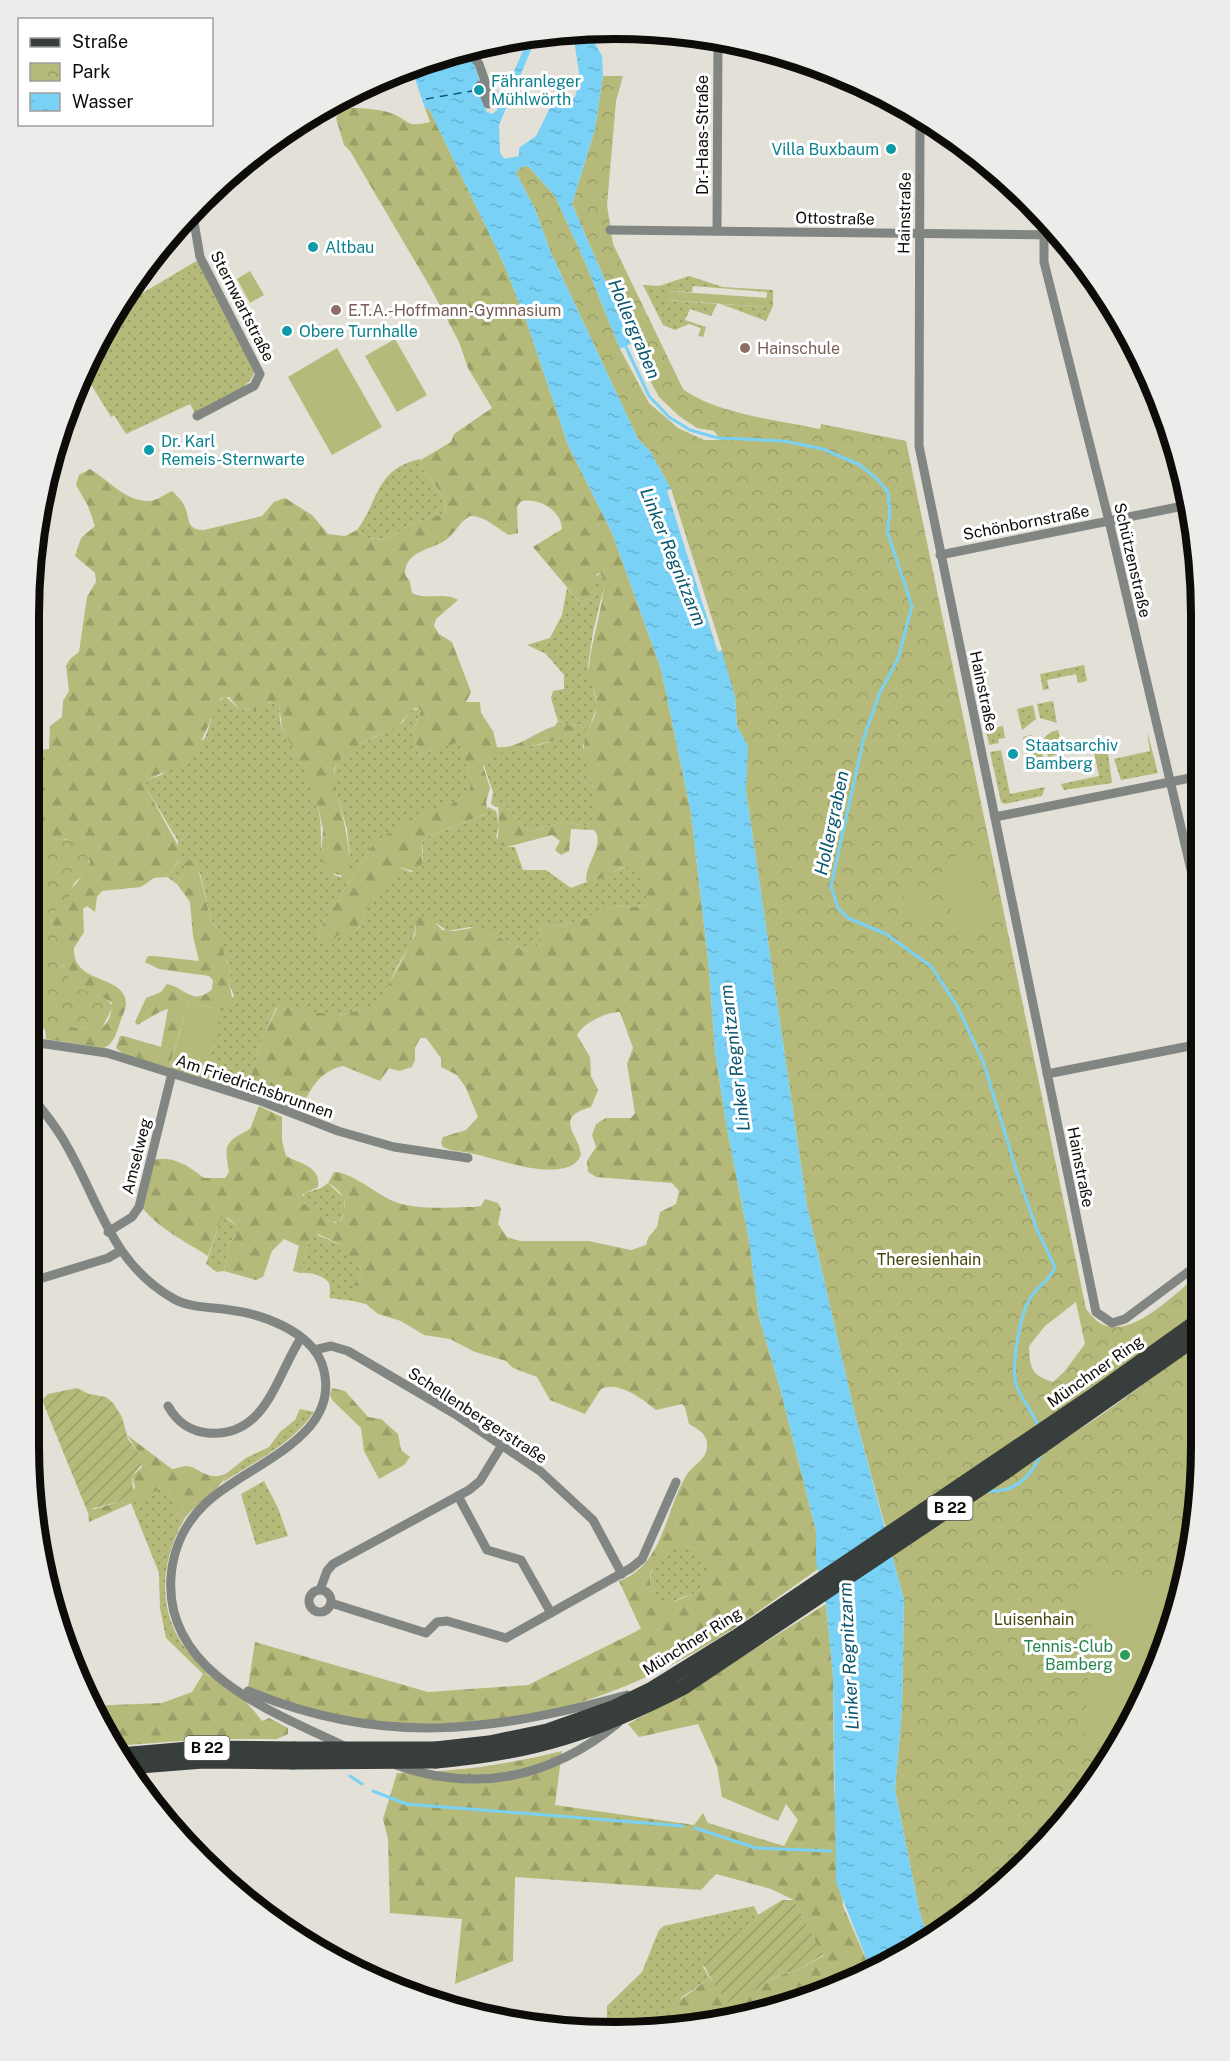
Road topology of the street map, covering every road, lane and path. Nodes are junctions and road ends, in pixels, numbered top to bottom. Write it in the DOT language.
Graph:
graph roads {
  1 [pos="718,49"];
  2 [pos="474,57"];
  3 [pos="480,85"];
  4 [pos="920,127"];
  5 [pos="194,222"];
  6 [pos="610,230"];
  7 [pos="1043,230"];
  8 [pos="717,231"];
  9 [pos="919,234"];
  10 [pos="1043,236"];
  11 [pos="1049,236"];
  12 [pos="197,416"];
  13 [pos="1180,506"];
  14 [pos="1109,521"];
  15 [pos="940,555"];
  16 [pos="1191,778"];
  17 [pos="1170,782"];
  18 [pos="995,817"];
  19 [pos="1191,870"];
  20 [pos="39,1043"];
  21 [pos="1191,1046"];
  22 [pos="172,1073"];
  23 [pos="1047,1074"];
  24 [pos="39,1107"];
  25 [pos="468,1158"];
  26 [pos="108,1232"];
  27 [pos="120,1251"];
  28 [pos="1191,1270"];
  29 [pos="39,1279"];
  30 [pos="1191,1326"];
  31 [pos="301,1338"];
  32 [pos="1191,1341"];
  33 [pos="314,1350"];
  34 [pos="1096,1402"];
  35 [pos="168,1406"];
  36 [pos="502,1445"];
  37 [pos="676,1482"];
  38 [pos="458,1496"];
  39 [pos="622,1574"];
  40 [pos="320,1590"];
  41 [pos="799,1602"];
  42 [pos="331,1603"];
  43 [pos="551,1613"];
  44 [pos="229,1683"];
  45 [pos="652,1689"];
  46 [pos="296,1709"];
  47 [pos="627,1715"];
  48 [pos="322,1736"];
  49 [pos="129,1754"];
  50 [pos="294,1755"];
  51 [pos="436,1755"];
  52 [pos="136,1766"];
  1 -- 8 [label="street, Dr.-Haas-Straße"];
  2 -- 3 [label="street"];
  4 -- 9 [label="street, Hainstraße"];
  5 -- 12 [label="street, Sternwartstraße"];
  6 -- 8 [label="street, Ottostraße"];
  7 -- 10 [label="street, Schützenstraße"];
  8 -- 9 [label="street, Ottostraße"];
  9 -- 10 [label="street, Ottostraße"];
  9 -- 15 [label="street, Hainstraße"];
  10 -- 11 [label="street, Ottostraße"];
  10 -- 14 [label="street, Schützenstraße"];
  13 -- 14 [label="street, Schönbornstraße"];
  14 -- 15 [label="street, Schönbornstraße"];
  14 -- 17 [label="street, Schützenstraße"];
  15 -- 18 [label="street, Hainstraße"];
  16 -- 17 [label="street"];
  17 -- 18 [label="street"];
  17 -- 19 [label="street, Schützenstraße"];
  18 -- 23 [label="street, Hainstraße"];
  20 -- 22 [label="street, Am Friedrichsbrunnen"];
  21 -- 23 [label="street"];
  22 -- 25 [label="street, Am Friedrichsbrunnen"];
  22 -- 26 [label="street, Amselweg"];
  23 -- 28 [label="street, Hainstraße"];
  24 -- 26 [label="street"];
  26 -- 27 [label="street"];
  27 -- 29 [label="street"];
  27 -- 31 [label="street"];
  30 -- 34 [label="main road, Münchner Ring / B 22"];
  31 -- 33 [label="street"];
  31 -- 35 [label="street"];
  32 -- 34 [label="main road, Münchner Ring / B 22"];
  33 -- 36 [label="street, Schellenbergerstraße"];
  33 -- 44 [label="street"];
  34 -- 41 [label="main road, Münchner Ring / B 22"];
  36 -- 38 [label="street"];
  36 -- 39 [label="street, Schellenbergerstraße"];
  37 -- 39 [label="street"];
  38 -- 40 [label="street"];
  38 -- 43 [label="street"];
  39 -- 43 [label="street"];
  40 -- 42 [label="street"];
  40 -- 42 [label="street"];
  41 -- 45 [label="main road, Münchner Ring / B 22"];
  41 -- 47 [label="main road, Münchner Ring / B 22"];
  42 -- 43 [label="street"];
  44 -- 46 [label="street"];
  44 -- 48 [label="street"];
  45 -- 46 [label="street"];
  45 -- 51 [label="main road, Münchner Ring / B 22"];
  46 -- 48 [label="street"];
  47 -- 48 [label="street"];
  47 -- 51 [label="main road, Münchner Ring / B 22"];
  49 -- 50 [label="main road, Münchner Ring / B 22"];
  50 -- 51 [label="main road, Münchner Ring / B 22, bridge"];
  50 -- 52 [label="main road, Münchner Ring / B 22"];
}
